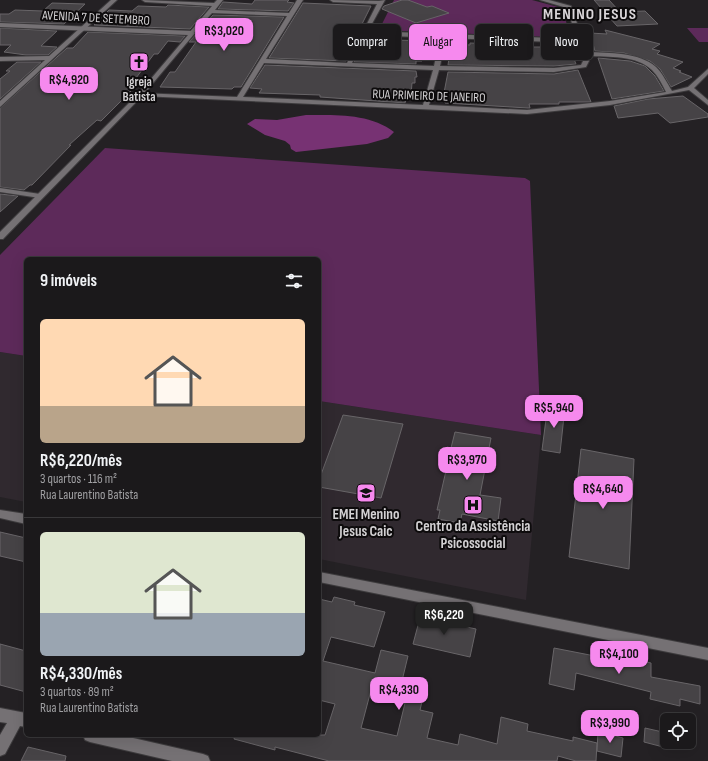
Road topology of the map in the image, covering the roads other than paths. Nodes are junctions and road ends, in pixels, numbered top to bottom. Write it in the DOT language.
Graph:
graph roads {
  1 [pos="114,0"];
  2 [pos="146,0"];
  3 [pos="220,0"];
  4 [pos="300,0"];
  5 [pos="333,0"];
  6 [pos="543,0"];
  7 [pos="381,1"];
  8 [pos="215,5"];
  9 [pos="210,11"];
  10 [pos="290,15"];
  11 [pos="0,24"];
  12 [pos="369,24"];
  13 [pos="574,24"];
  14 [pos="84,28"];
  15 [pos="192,33"];
  16 [pos="467,38"];
  17 [pos="541,40"];
  18 [pos="593,55"];
  19 [pos="51,58"];
  20 [pos="0,59"];
  21 [pos="352,60"];
  22 [pos="438,60"];
  23 [pos="586,60"];
  24 [pos="262,61"];
  25 [pos="350,64"];
  26 [pos="436,69"];
  27 [pos="708,72"];
  28 [pos="690,88"];
  29 [pos="670,93"];
  30 [pos="141,94"];
  31 [pos="239,98"];
  32 [pos="708,103"];
  33 [pos="0,105"];
  34 [pos="425,108"];
  35 [pos="0,190"];
  36 [pos="40,196"];
  37 [pos="0,237"];
  38 [pos="0,514"];
  39 [pos="24,519"];
  40 [pos="321,577"];
  41 [pos="708,654"];
  42 [pos="0,714"];
  43 [pos="21,719"];
  44 [pos="99,737"];
  45 [pos="0,748"];
  46 [pos="203,761"];
  1 -- 14 [label="street"];
  2 -- 8 [label="street"];
  3 -- 8 [label="street"];
  4 -- 10 [label="street"];
  5 -- 7 [label="street"];
  6 -- 13 [label="street"];
  7 -- 12 [label="street"];
  8 -- 9 [label="street"];
  9 -- 10 [label="street"];
  9 -- 15 [label="street"];
  10 -- 24 [label="street"];
  11 -- 14 [label="street, AVENIDA 7 DE SETEMBRO"];
  14 -- 15 [label="street, AVENIDA 7 DE SETEMBRO"];
  14 -- 19 [label="street"];
  15 -- 30 [label="street"];
  16 -- 17 [label="street"];
  18 -- 29 [label="street"];
  19 -- 20 [label="street"];
  19 -- 33 [label="street"];
  21 -- 25 [label="street"];
  22 -- 26 [label="street"];
  23 -- 26 [label="street"];
  24 -- 25 [label="street"];
  24 -- 31 [label="street"];
  25 -- 26 [label="street"];
  26 -- 34 [label="street"];
  27 -- 28 [label="street, RUA PRIMEIRO DE JANEIRO"];
  28 -- 29 [label="street, RUA PRIMEIRO DE JANEIRO"];
  28 -- 32 [label="street"];
  29 -- 34 [label="street, RUA PRIMEIRO DE JANEIRO"];
  30 -- 31 [label="street, RUA PRIMEIRO DE JANEIRO"];
  30 -- 36 [label="street"];
  31 -- 34 [label="street, RUA PRIMEIRO DE JANEIRO"];
  35 -- 36 [label="street"];
  36 -- 37 [label="street"];
  38 -- 39 [label="street"];
  40 -- 41 [label="street"];
  42 -- 43 [label="street"];
  43 -- 45 [label="street"];
  44 -- 46 [label="street"];
}
